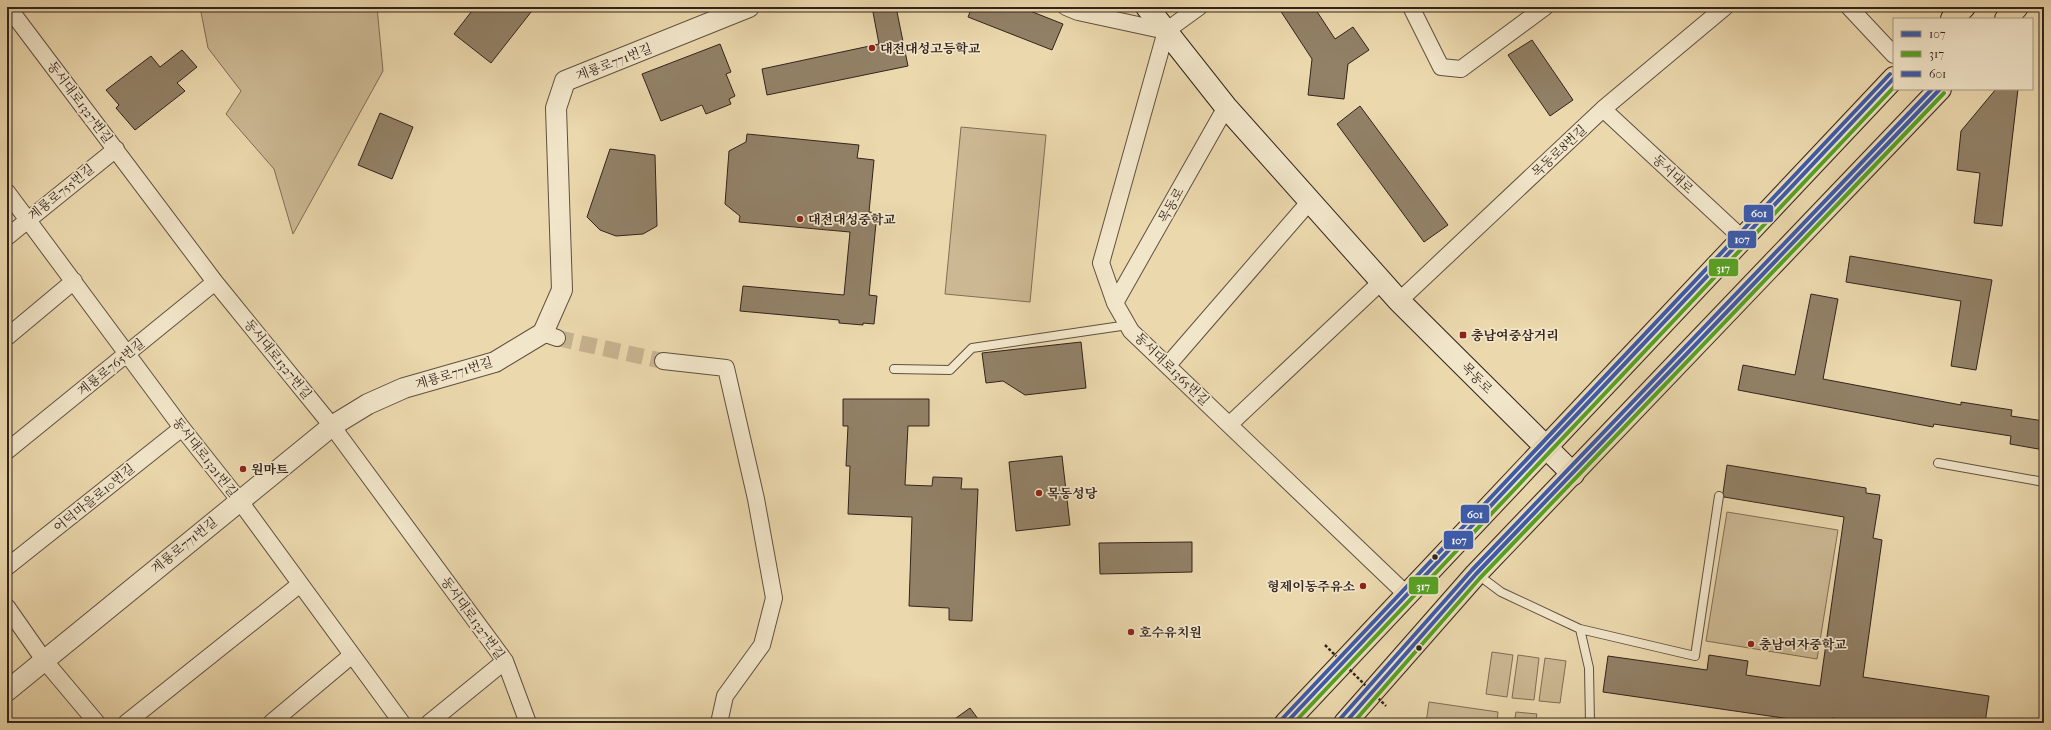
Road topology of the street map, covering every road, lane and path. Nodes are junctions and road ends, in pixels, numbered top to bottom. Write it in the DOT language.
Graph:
graph roads {
  1 [pos="8,7"];
  2 [pos="749,7"];
  3 [pos="1066,7"];
  4 [pos="1147,7"];
  5 [pos="1199,7"];
  6 [pos="1411,7"];
  7 [pos="1545,7"];
  8 [pos="1725,7"];
  9 [pos="1849,7"];
  10 [pos="1964,7"];
  11 [pos="2018,7"];
  12 [pos="1953,18"];
  13 [pos="2007,18"];
  14 [pos="1166,31"];
  15 [pos="1893,54"];
  16 [pos="1893,79"];
  17 [pos="1939,90"];
  18 [pos="1226,107"];
  19 [pos="1603,109"];
  20 [pos="116,149"];
  21 [pos="7,192"];
  22 [pos="1310,201"];
  23 [pos="27,219"];
  24 [pos="7,237"];
  25 [pos="1744,239"];
  26 [pos="74,281"];
  27 [pos="215,282"];
  28 [pos="1382,282"];
  29 [pos="1399,301"];
  30 [pos="1115,303"];
  31 [pos="1128,325"];
  32 [pos="7,338"];
  33 [pos="127,354"];
  34 [pos="663,361"];
  35 [pos="1168,365"];
  36 [pos="894,369"];
  37 [pos="1230,424"];
  38 [pos="332,426"];
  39 [pos="182,428"];
  40 [pos="1546,448"];
  41 [pos="7,451"];
  42 [pos="1938,463"];
  43 [pos="1573,474"];
  44 [pos="2044,482"];
  45 [pos="1719,496"];
  46 [pos="239,500"];
  47 [pos="7,568"];
  48 [pos="1476,574"];
  49 [pos="299,585"];
  50 [pos="1406,594"];
  51 [pos="7,607"];
  52 [pos="1580,629"];
  53 [pos="1325,645"];
  54 [pos="352,655"];
  55 [pos="44,660"];
  56 [pos="505,661"];
  57 [pos="7,691"];
  58 [pos="1386,706"];
  59 [pos="97,723"];
  60 [pos="126,723"];
  61 [pos="271,723"];
  62 [pos="402,723"];
  63 [pos="429,723"];
  64 [pos="528,723"];
  65 [pos="719,723"];
  66 [pos="1286,723"];
  67 [pos="1345,723"];
  68 [pos="1590,723"];
  1 -- 20 [label="street, 동서대로1327번길"];
  2 -- 38 [label="street, 계룡로771번길"];
  3 -- 14 [label="street"];
  4 -- 14 [label="main road, 목동로"];
  5 -- 14 [label="street"];
  6 -- 7 [label="street"];
  8 -- 19 [label="street, 목동로8번길"];
  9 -- 15 [label="street"];
  10 -- 12 [label="main road"];
  11 -- 13 [label="main road"];
  14 -- 18 [label="main road, 목동로"];
  14 -- 30 [label="street, 동서대로1365번길"];
  16 -- 25 [label="main road"];
  17 -- 43 [label="main road"];
  18 -- 22 [label="main road, 목동로"];
  18 -- 30 [label="street, 목동로"];
  19 -- 25 [label="street, 동서대로"];
  19 -- 29 [label="street, 목동로8번길"];
  20 -- 23 [label="street, 계룡로755번길"];
  20 -- 27 [label="street, 동서대로1327번길"];
  21 -- 23 [label="street, 동서대로1321번길"];
  22 -- 28 [label="main road, 목동로"];
  22 -- 35 [label="street"];
  23 -- 24 [label="street, 계룡로755번길"];
  23 -- 26 [label="street, 동서대로1321번길"];
  25 -- 40 [label="main road"];
  26 -- 32 [label="street"];
  26 -- 33 [label="street, 동서대로1321번길"];
  27 -- 33 [label="street, 계룡로765번길"];
  27 -- 38 [label="street, 동서대로1327번길"];
  28 -- 29 [label="main road, 목동로"];
  28 -- 37 [label="street"];
  29 -- 40 [label="main road, 목동로"];
  30 -- 31 [label="street, 동서대로1365번길"];
  31 -- 35 [label="street, 동서대로1365번길"];
  31 -- 36 [label="lane"];
  33 -- 39 [label="street, 동서대로1321번길"];
  33 -- 41 [label="street, 계룡로765번길"];
  34 -- 65 [label="street"];
  35 -- 37 [label="street, 동서대로1365번길"];
  37 -- 50 [label="street, 동서대로1365번길"];
  38 -- 46 [label="street, 계룡로771번길"];
  38 -- 56 [label="street, 동서대로1327번길"];
  39 -- 46 [label="street, 동서대로1321번길"];
  39 -- 47 [label="street, 어덕마을로10번길"];
  40 -- 43 [label="main road, 목동로"];
  40 -- 50 [label="main road"];
  42 -- 44 [label="lane"];
  43 -- 48 [label="main road"];
  45 -- 52 [label="lane"];
  46 -- 49 [label="street, 동서대로1321번길"];
  46 -- 55 [label="street, 계룡로771번길"];
  48 -- 52 [label="lane"];
  48 -- 67 [label="main road"];
  49 -- 54 [label="street, 동서대로1321번길"];
  49 -- 60 [label="street"];
  50 -- 66 [label="main road"];
  51 -- 55 [label="street"];
  52 -- 68 [label="lane"];
  53 -- 58 [label="path, bridge"];
  54 -- 61 [label="street"];
  54 -- 62 [label="street, 동서대로1321번길"];
  55 -- 57 [label="street, 계룡로771번길"];
  55 -- 59 [label="street"];
  56 -- 63 [label="street"];
  56 -- 64 [label="street, 동서대로1327번길"];
}
